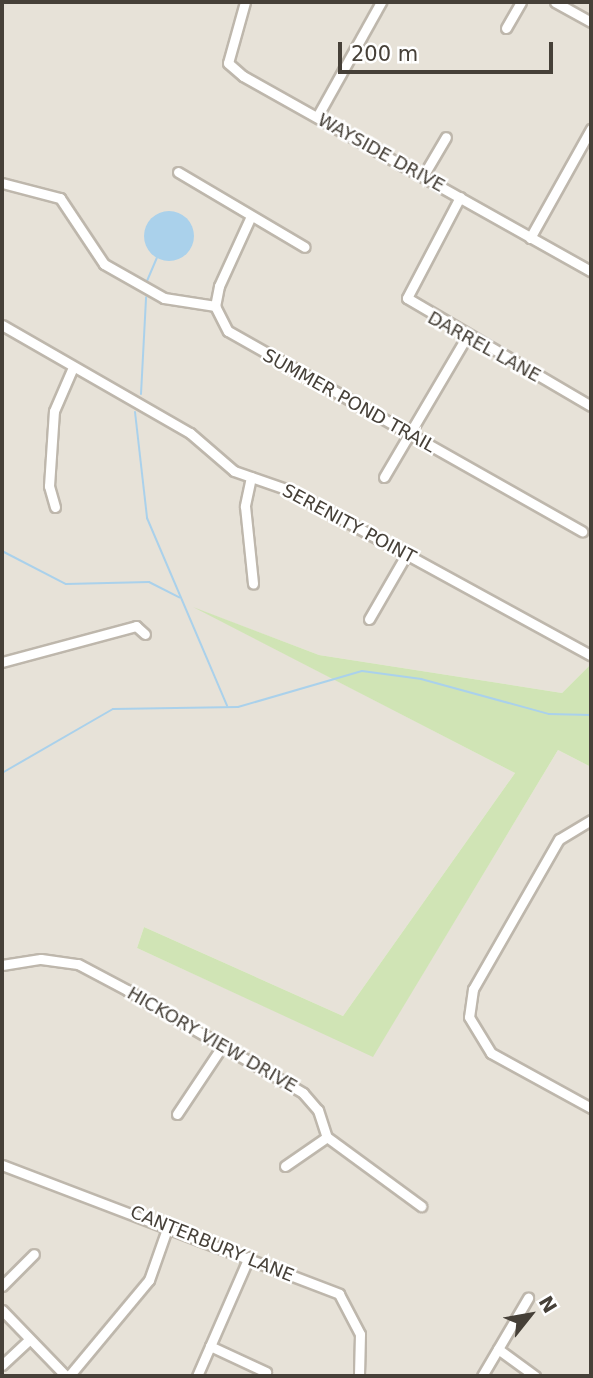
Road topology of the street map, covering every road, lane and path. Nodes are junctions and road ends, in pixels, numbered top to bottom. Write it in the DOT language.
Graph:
graph roads {
  1 [pos="245,2"];
  2 [pos="381,2"];
  3 [pos="521,2"];
  4 [pos="555,2"];
  5 [pos="591,22"];
  6 [pos="506,27"];
  7 [pos="317,117"];
  8 [pos="591,129"];
  9 [pos="446,136"];
  10 [pos="177,172"];
  11 [pos="423,176"];
  12 [pos="2,183"];
  13 [pos="460,197"];
  14 [pos="251,216"];
  15 [pos="530,238"];
  16 [pos="305,247"];
  17 [pos="591,271"];
  18 [pos="215,306"];
  19 [pos="2,325"];
  20 [pos="466,338"];
  21 [pos="73,367"];
  22 [pos="591,407"];
  23 [pos="408,433"];
  24 [pos="251,477"];
  25 [pos="384,477"];
  26 [pos="55,507"];
  27 [pos="582,531"];
  28 [pos="406,555"];
  29 [pos="253,584"];
  30 [pos="369,619"];
  31 [pos="145,634"];
  32 [pos="591,655"];
  33 [pos="2,662"];
  34 [pos="591,821"];
  35 [pos="2,965"];
  36 [pos="221,1048"];
  37 [pos="591,1108"];
  38 [pos="177,1114"];
  39 [pos="327,1137"];
  40 [pos="2,1165"];
  41 [pos="285,1166"];
  42 [pos="421,1206"];
  43 [pos="168,1226"];
  44 [pos="34,1254"];
  45 [pos="249,1257"];
  46 [pos="2,1286"];
  47 [pos="528,1298"];
  48 [pos="2,1310"];
  49 [pos="29,1342"];
  50 [pos="210,1346"];
  51 [pos="498,1349"];
  52 [pos="2,1365"];
  53 [pos="266,1372"];
  54 [pos="67,1376"];
  55 [pos="197,1376"];
  56 [pos="359,1376"];
  57 [pos="482,1376"];
  58 [pos="535,1376"];
  1 -- 7 [label="street, WAYSIDE DRIVE"];
  2 -- 7 [label="street"];
  3 -- 6 [label="street"];
  4 -- 5 [label="street"];
  7 -- 11 [label="street, WAYSIDE DRIVE"];
  8 -- 15 [label="street"];
  9 -- 11 [label="street"];
  10 -- 14 [label="street"];
  11 -- 13 [label="street, WAYSIDE DRIVE"];
  12 -- 18 [label="street"];
  13 -- 15 [label="street, WAYSIDE DRIVE"];
  13 -- 20 [label="street, DARREL LANE"];
  14 -- 16 [label="street"];
  14 -- 18 [label="street"];
  15 -- 17 [label="street, WAYSIDE DRIVE"];
  18 -- 23 [label="street, SUMMER POND TRAIL"];
  19 -- 21 [label="street, SERENITY POINT"];
  20 -- 22 [label="street, DARREL LANE"];
  20 -- 23 [label="street"];
  21 -- 24 [label="street, SERENITY POINT"];
  21 -- 26 [label="street"];
  23 -- 25 [label="street"];
  23 -- 27 [label="street, SUMMER POND TRAIL"];
  24 -- 28 [label="street, SERENITY POINT"];
  24 -- 29 [label="street"];
  28 -- 30 [label="street"];
  28 -- 32 [label="street, SERENITY POINT"];
  31 -- 33 [label="street"];
  34 -- 37 [label="street"];
  35 -- 36 [label="street, HICKORY VIEW DRIVE"];
  36 -- 38 [label="street"];
  36 -- 39 [label="street, HICKORY VIEW DRIVE"];
  39 -- 41 [label="street"];
  39 -- 42 [label="street"];
  40 -- 43 [label="street, CANTERBURY LANE"];
  43 -- 45 [label="street, CANTERBURY LANE"];
  43 -- 54 [label="street"];
  44 -- 46 [label="street"];
  45 -- 50 [label="street"];
  45 -- 56 [label="street, CANTERBURY LANE"];
  47 -- 51 [label="street"];
  48 -- 49 [label="street"];
  49 -- 52 [label="street"];
  49 -- 54 [label="street"];
  50 -- 53 [label="street"];
  50 -- 55 [label="street"];
  51 -- 57 [label="street"];
  51 -- 58 [label="street"];
}
